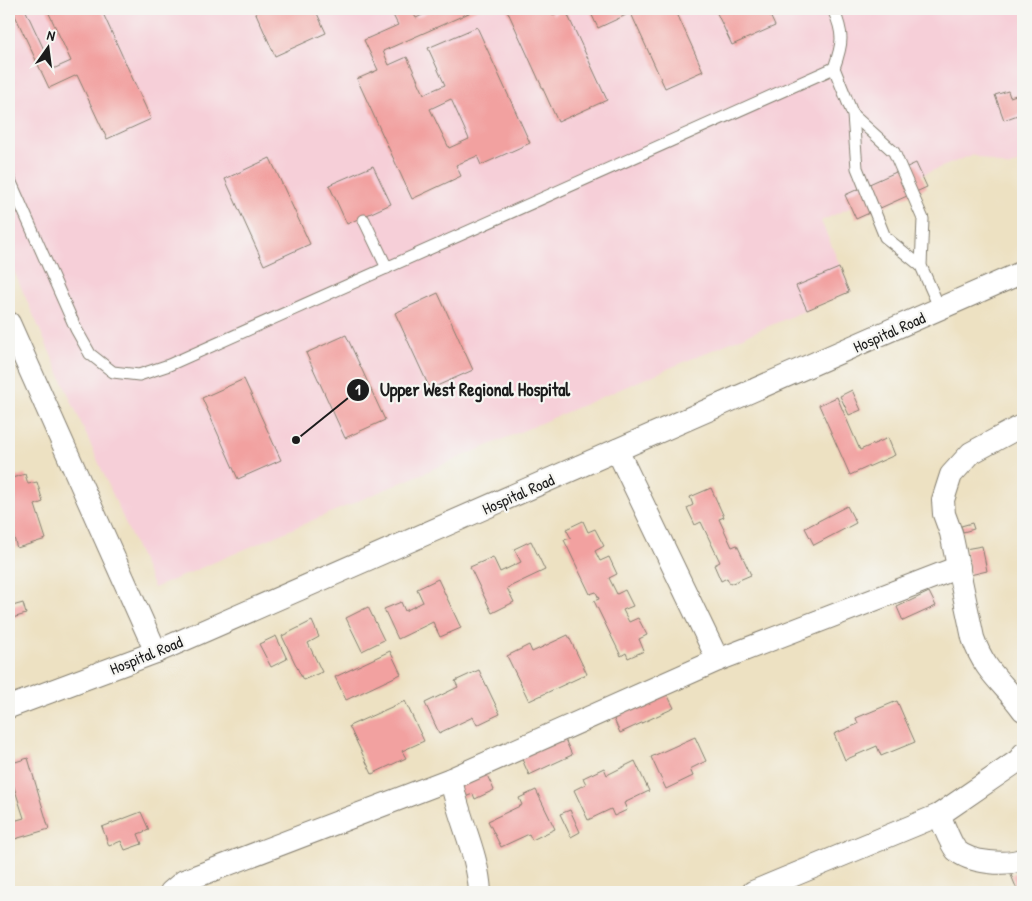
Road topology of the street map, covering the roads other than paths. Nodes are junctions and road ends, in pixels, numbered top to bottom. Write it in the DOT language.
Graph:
graph roads {
  1 [pos="833,9"];
  2 [pos="834,68"];
  3 [pos="853,115"];
  4 [pos="9,178"];
  5 [pos="364,220"];
  6 [pos="921,266"];
  7 [pos="387,268"];
  8 [pos="1023,272"];
  9 [pos="940,309"];
  10 [pos="9,324"];
  11 [pos="1023,425"];
  12 [pos="617,450"];
  13 [pos="959,567"];
  14 [pos="156,652"];
  15 [pos="718,660"];
  16 [pos="9,707"];
  17 [pos="1023,710"];
  18 [pos="1023,754"];
  19 [pos="451,779"];
  20 [pos="939,815"];
  21 [pos="1023,859"];
  22 [pos="171,892"];
  23 [pos="480,892"];
  24 [pos="754,892"];
  1 -- 2 [label="lane"];
  2 -- 3 [label="lane"];
  2 -- 7 [label="lane"];
  3 -- 6 [label="lane"];
  3 -- 6 [label="lane"];
  4 -- 7 [label="lane"];
  5 -- 7 [label="lane"];
  6 -- 9 [label="lane"];
  8 -- 9 [label="street, Hospital Road"];
  9 -- 12 [label="street, Hospital Road"];
  10 -- 14 [label="street"];
  11 -- 13 [label="street"];
  12 -- 14 [label="street, Hospital Road"];
  12 -- 15 [label="street"];
  13 -- 15 [label="street"];
  13 -- 17 [label="street"];
  14 -- 16 [label="street, Hospital Road"];
  15 -- 19 [label="street"];
  18 -- 20 [label="street"];
  19 -- 22 [label="street"];
  19 -- 23 [label="street"];
  20 -- 21 [label="street"];
  20 -- 24 [label="street"];
}
